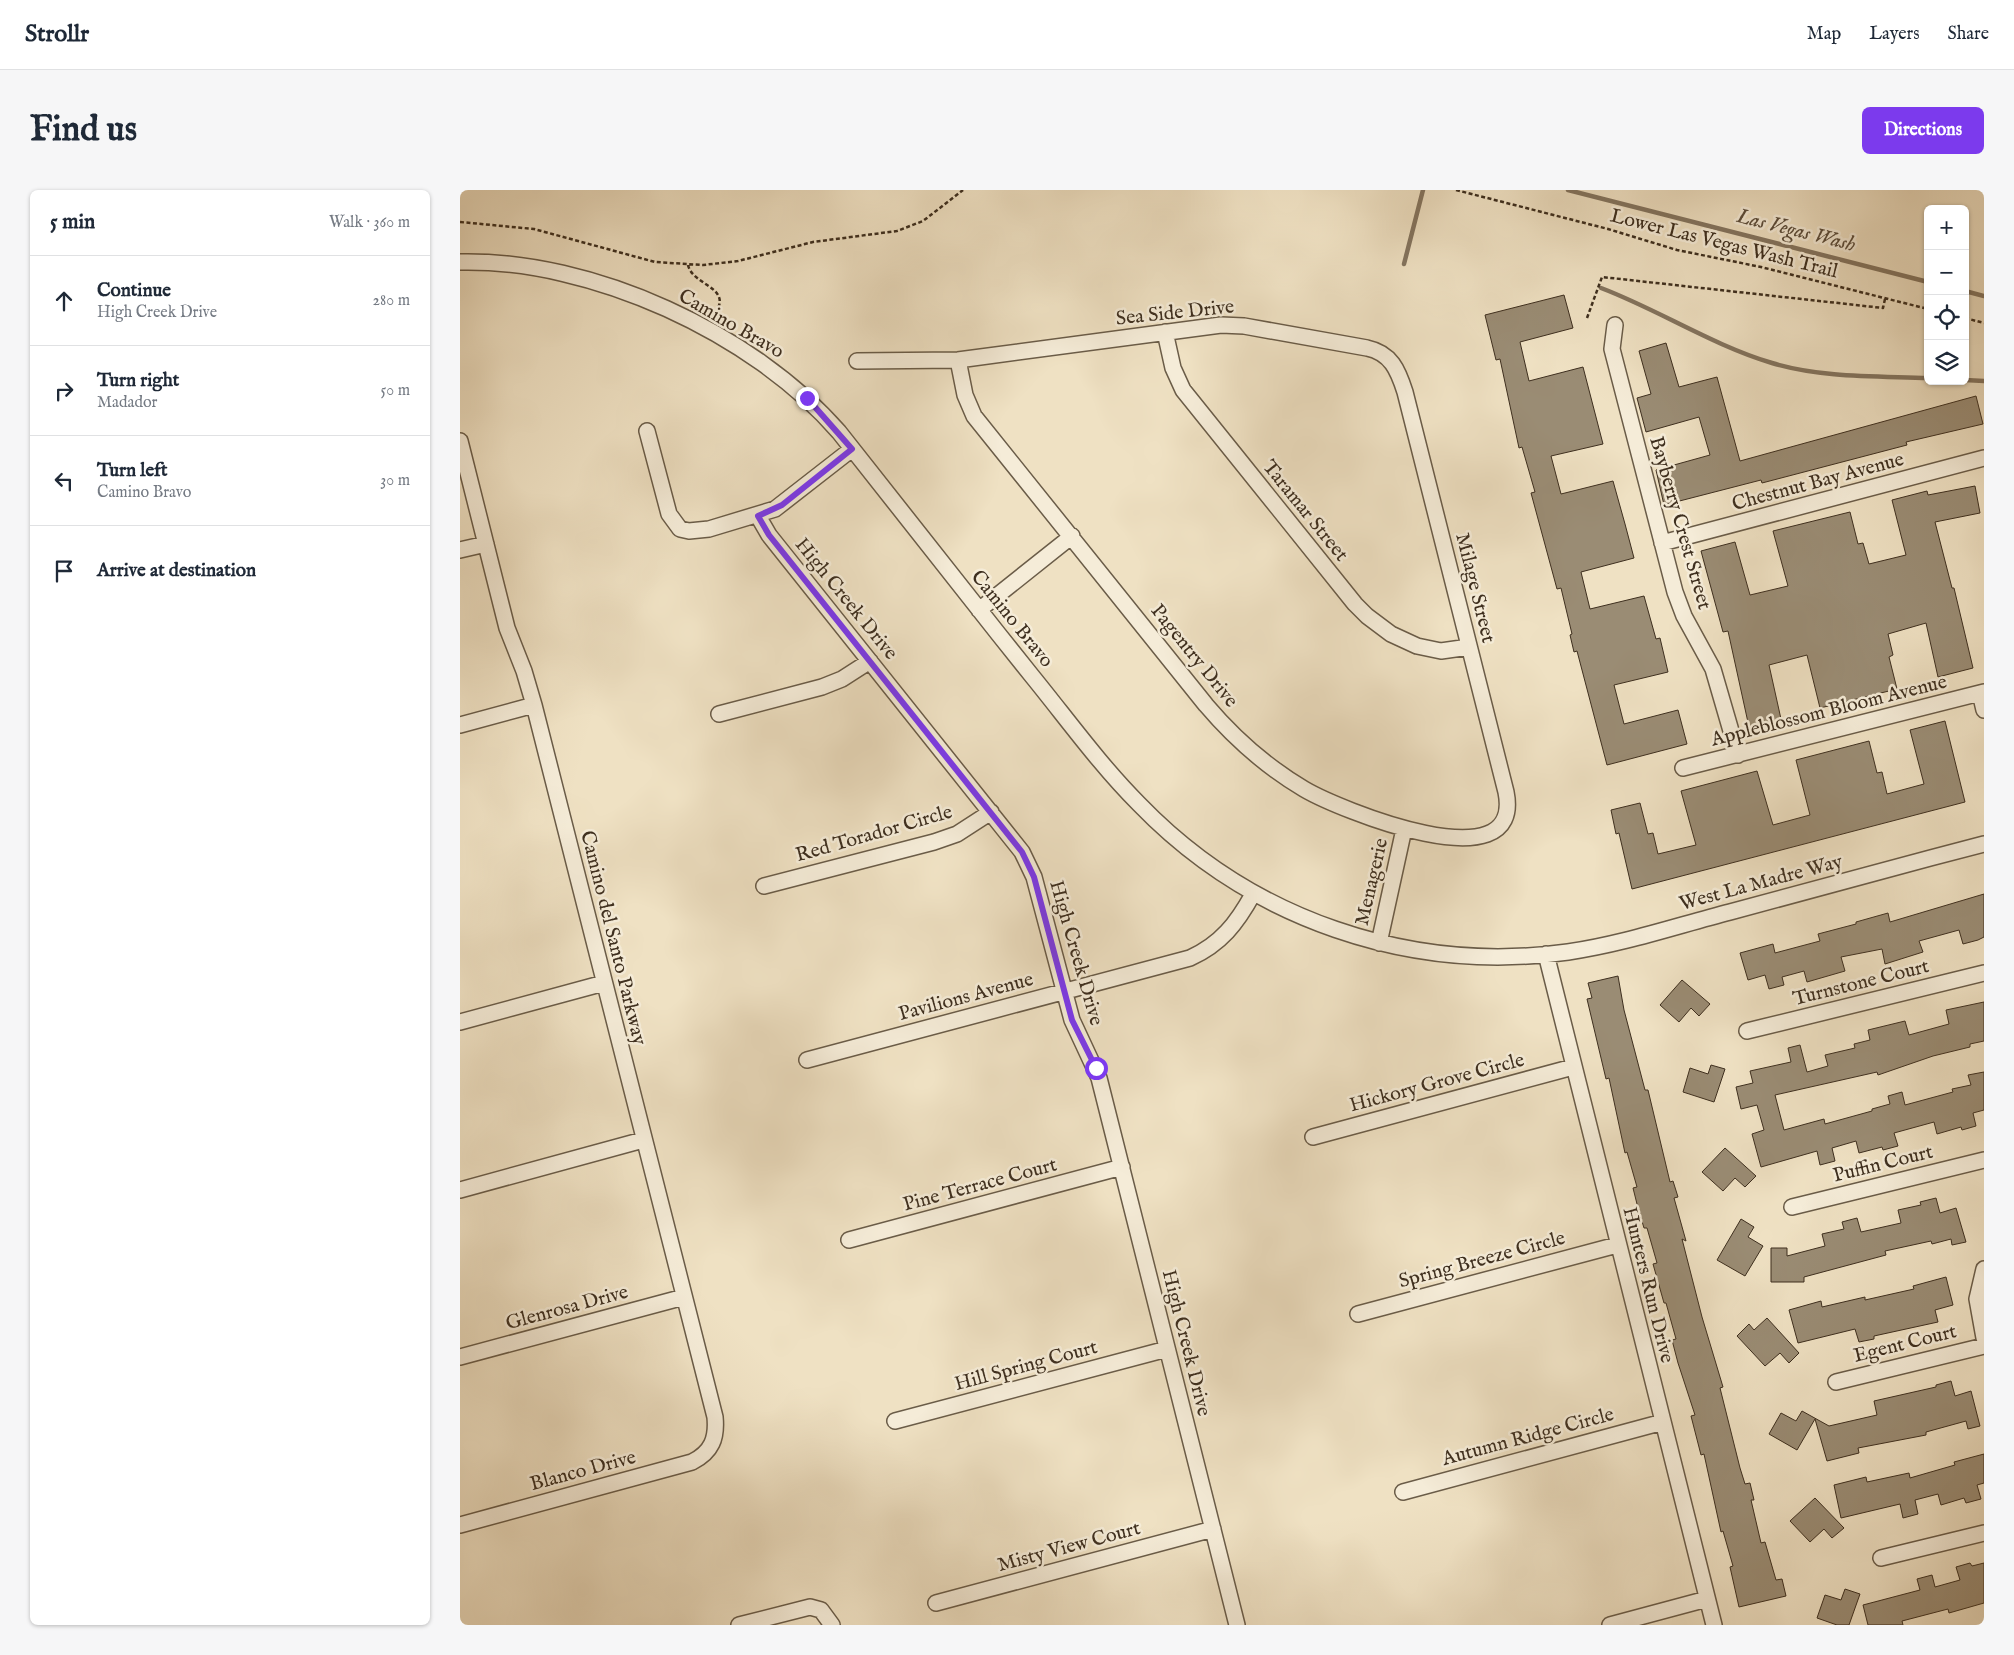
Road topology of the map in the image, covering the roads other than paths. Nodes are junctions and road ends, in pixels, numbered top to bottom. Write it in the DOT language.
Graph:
graph roads {
  1 [pos="464,262"];
  2 [pos="1615,325"];
  3 [pos="1165,332"];
  4 [pos="958,360"];
  5 [pos="857,361"];
  6 [pos="1392,361"];
  7 [pos="647,432"];
  8 [pos="460,441"];
  9 [pos="852,449"];
  10 [pos="1984,458"];
  11 [pos="758,516"];
  12 [pos="1072,536"];
  13 [pos="486,544"];
  14 [pos="1662,544"];
  15 [pos="460,550"];
  16 [pos="979,610"];
  17 [pos="1469,646"];
  18 [pos="870,661"];
  19 [pos="1982,692"];
  20 [pos="534,705"];
  21 [pos="1984,710"];
  22 [pos="719,714"];
  23 [pos="460,725"];
  24 [pos="1738,755"];
  25 [pos="1683,768"];
  26 [pos="991,812"];
  27 [pos="1500,825"];
  28 [pos="1404,829"];
  29 [pos="1984,844"];
  30 [pos="764,886"];
  31 [pos="1253,894"];
  32 [pos="1379,943"];
  33 [pos="1546,954"];
  34 [pos="1984,973"];
  35 [pos="604,983"];
  36 [pos="1064,992"];
  37 [pos="460,1022"];
  38 [pos="1748,1031"];
  39 [pos="807,1060"];
  40 [pos="1573,1067"];
  41 [pos="1313,1138"];
  42 [pos="644,1140"];
  43 [pos="1984,1160"];
  44 [pos="1122,1167"];
  45 [pos="460,1190"];
  46 [pos="1792,1207"];
  47 [pos="849,1240"];
  48 [pos="1617,1245"];
  49 [pos="1984,1269"];
  50 [pos="684,1297"];
  51 [pos="1358,1314"];
  52 [pos="1984,1338"];
  53 [pos="1984,1346"];
  54 [pos="1167,1349"];
  55 [pos="460,1357"];
  56 [pos="1836,1382"];
  57 [pos="895,1421"];
  58 [pos="1663,1422"];
  59 [pos="712,1447"];
  60 [pos="1403,1492"];
  61 [pos="460,1525"];
  62 [pos="1213,1529"];
  63 [pos="1984,1533"];
  64 [pos="1881,1558"];
  65 [pos="1707,1599"];
  66 [pos="936,1603"];
  67 [pos="738,1625"];
  68 [pos="832,1625"];
  69 [pos="1237,1625"];
  70 [pos="1610,1625"];
  71 [pos="1714,1625"];
  1 -- 9 [label="street, Camino Bravo"];
  2 -- 14 [label="street, Bayberry Crest Street"];
  3 -- 4 [label="street, Sea Side Drive"];
  3 -- 6 [label="street, Sea Side Drive"];
  3 -- 17 [label="street, Taramar Street"];
  4 -- 5 [label="street, Sea Side Drive"];
  4 -- 12 [label="street, Pagentry Drive"];
  6 -- 17 [label="street, Milage Street"];
  7 -- 11 [label="street"];
  8 -- 13 [label="street, Camino del Santo Parkway"];
  9 -- 11 [label="street"];
  9 -- 16 [label="street, Camino Bravo"];
  10 -- 14 [label="street, Chestnut Bay Avenue"];
  11 -- 18 [label="street, High Creek Drive"];
  12 -- 16 [label="street"];
  12 -- 28 [label="street, Pagentry Drive"];
  13 -- 15 [label="street"];
  13 -- 20 [label="street, Camino del Santo Parkway"];
  14 -- 24 [label="street, Bayberry Crest Street"];
  16 -- 31 [label="street, Camino Bravo"];
  17 -- 27 [label="street, Milage Street"];
  18 -- 22 [label="street"];
  18 -- 26 [label="street, High Creek Drive"];
  19 -- 21 [label="street"];
  19 -- 24 [label="street, Appleblossom Bloom Avenue"];
  20 -- 23 [label="street"];
  20 -- 35 [label="street, Camino del Santo Parkway"];
  24 -- 25 [label="street, Appleblossom Bloom Avenue"];
  26 -- 30 [label="street, Red Torador Circle"];
  26 -- 36 [label="street, High Creek Drive"];
  27 -- 28 [label="street, Pagentry Drive"];
  28 -- 32 [label="street, Menagerie"];
  29 -- 33 [label="street, West La Madre Way"];
  31 -- 32 [label="street, Camino Bravo"];
  31 -- 36 [label="street, Pavilions Avenue"];
  32 -- 33 [label="street, Camino Bravo"];
  33 -- 40 [label="street, Hunters Run Drive"];
  34 -- 38 [label="street, Turnstone Court"];
  35 -- 37 [label="street"];
  35 -- 42 [label="street, Camino del Santo Parkway"];
  36 -- 39 [label="street, Pavilions Avenue"];
  36 -- 44 [label="street, High Creek Drive"];
  40 -- 41 [label="street, Hickory Grove Circle"];
  40 -- 48 [label="street, Hunters Run Drive"];
  42 -- 45 [label="street"];
  42 -- 50 [label="street, Camino del Santo Parkway"];
  43 -- 46 [label="street, Puffin Court"];
  44 -- 47 [label="street, Pine Terrace Court"];
  44 -- 54 [label="street, High Creek Drive"];
  48 -- 51 [label="street, Spring Breeze Circle"];
  48 -- 58 [label="street, Hunters Run Drive"];
  49 -- 52 [label="street"];
  50 -- 55 [label="street, Glenrosa Drive"];
  50 -- 59 [label="street, Camino del Santo Parkway"];
  53 -- 56 [label="street, Egent Court"];
  54 -- 57 [label="street, Hill Spring Court"];
  54 -- 62 [label="street, High Creek Drive"];
  58 -- 60 [label="street, Autumn Ridge Circle"];
  58 -- 65 [label="street, Hunters Run Drive"];
  59 -- 61 [label="street, Blanco Drive"];
  62 -- 66 [label="street, Misty View Court"];
  62 -- 69 [label="street, High Creek Drive"];
  63 -- 64 [label="street"];
  65 -- 70 [label="street"];
  65 -- 71 [label="street, Hunters Run Drive"];
  67 -- 68 [label="street"];
}
